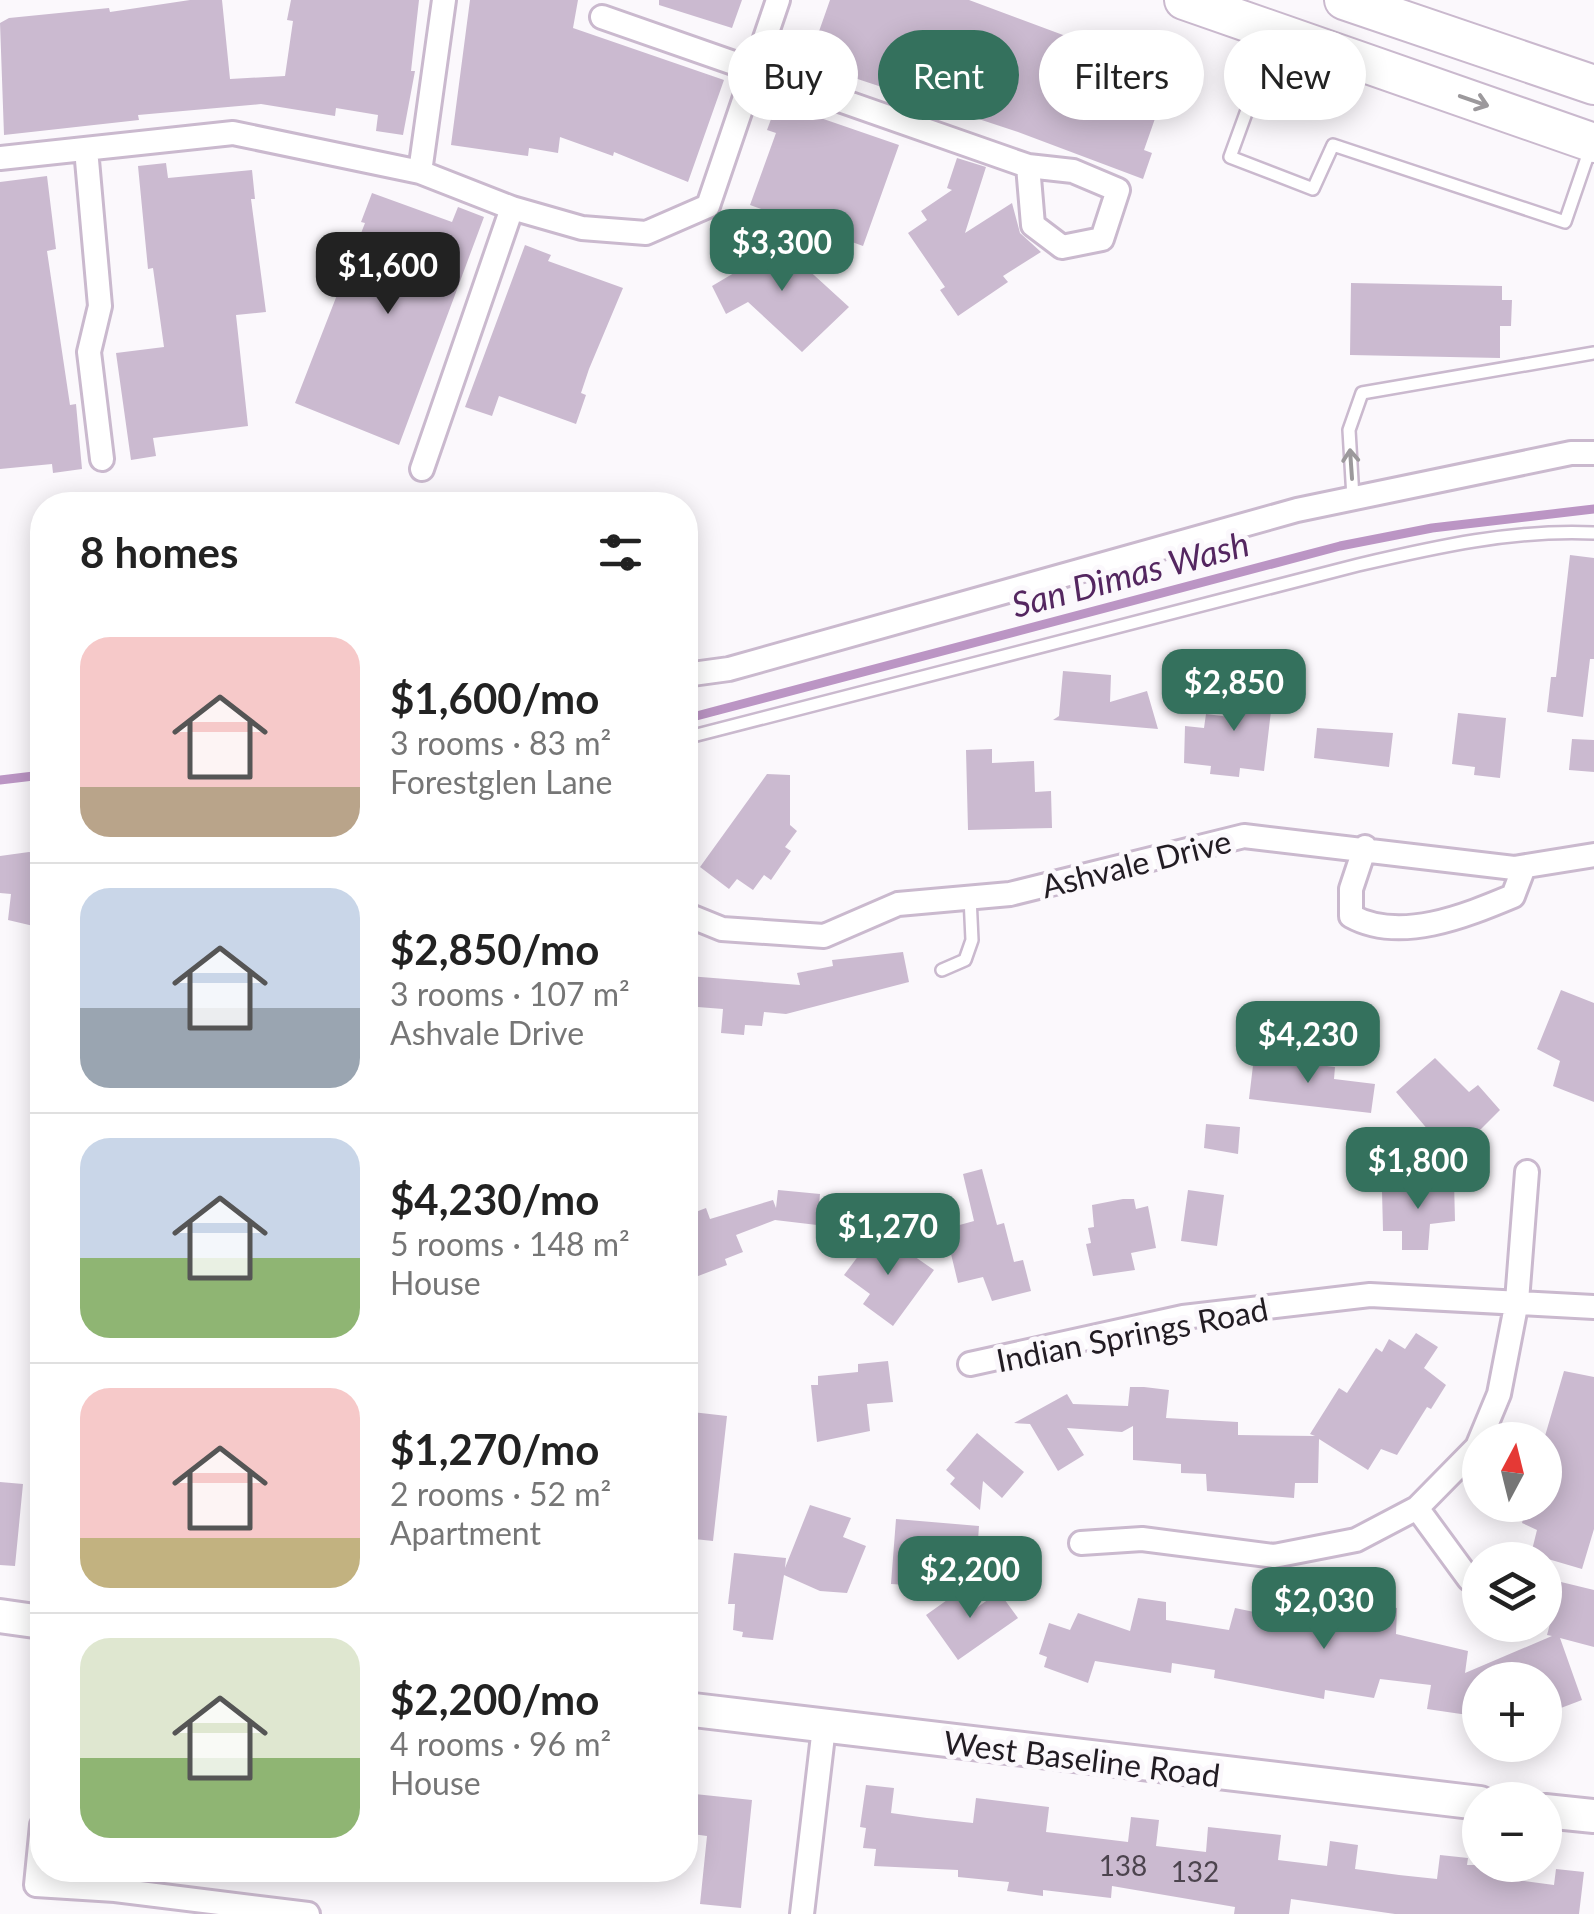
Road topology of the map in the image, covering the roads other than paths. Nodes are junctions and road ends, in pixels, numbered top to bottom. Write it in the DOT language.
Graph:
graph roads {
  1 [pos="444,0"];
  2 [pos="778,0"];
  3 [pos="1184,0"];
  4 [pos="1344,0"];
  5 [pos="602,17"];
  6 [pos="768,30"];
  7 [pos="1270,30"];
  8 [pos="728,61"];
  9 [pos="1366,63"];
  10 [pos="1594,84"];
  11 [pos="858,106"];
  12 [pos="737,120"];
  13 [pos="1244,120"];
  14 [pos="1593,142"];
  15 [pos="86,149"];
  16 [pos="0,158"];
  17 [pos="1028,166"];
  18 [pos="420,172"];
  19 [pos="512,208"];
  20 [pos="1594,354"];
  21 [pos="1594,454"];
  22 [pos="102,459"];
  23 [pos="422,469"];
  24 [pos="1354,498"];
  25 [pos="1594,532"];
  26 [pos="698,673"];
  27 [pos="698,735"];
  28 [pos="1365,847"];
  29 [pos="1594,854"];
  30 [pos="1524,866"];
  31 [pos="970,897"];
  32 [pos="698,919"];
  33 [pos="942,970"];
  34 [pos="1527,1172"];
  35 [pos="1516,1301"];
  36 [pos="1594,1307"];
  37 [pos="970,1364"];
  38 [pos="1417,1508"];
  39 [pos="1081,1543"];
  40 [pos="1462,1569"];
  41 [pos="0,1616"];
  42 [pos="30,1620"];
  43 [pos="698,1711"];
  44 [pos="824,1728"];
  45 [pos="1462,1801"];
  46 [pos="1562,1812"];
  47 [pos="1594,1816"];
  48 [pos="36,1882"];
  49 [pos="308,1914"];
  50 [pos="802,1914"];
  1 -- 18 [label="street"];
  2 -- 6 [label="street"];
  3 -- 7 [label="main road"];
  4 -- 10 [label="main road"];
  5 -- 8 [label="street"];
  9 -- 14 [label="main road, one-way"];
  11 -- 17 [label="street"];
  12 -- 19 [label="street"];
  13 -- 14 [label="lane"];
  15 -- 16 [label="street"];
  15 -- 18 [label="street"];
  15 -- 22 [label="street"];
  18 -- 19 [label="street"];
  19 -- 23 [label="street"];
  24 -- 20 [label="lane, one-way"];
  21 -- 24 [label="street"];
  24 -- 26 [label="street"];
  25 -- 27 [label="lane"];
  28 -- 30 [label="street, Ashvale Drive"];
  28 -- 30 [label="street"];
  28 -- 31 [label="street, Ashvale Drive"];
  29 -- 30 [label="street, Ashvale Drive"];
  31 -- 32 [label="street, Ashvale Drive"];
  31 -- 33 [label="lane"];
  34 -- 35 [label="street"];
  35 -- 36 [label="street, Indian Springs Road"];
  35 -- 37 [label="street, Indian Springs Road"];
  35 -- 38 [label="street"];
  38 -- 39 [label="street"];
  38 -- 40 [label="street"];
  41 -- 42 [label="main road"];
  43 -- 44 [label="main road, West Baseline Road"];
  44 -- 45 [label="main road, West Baseline Road"];
  44 -- 50 [label="street"];
  46 -- 47 [label="main road"];
  48 -- 49 [label="street"];
}
